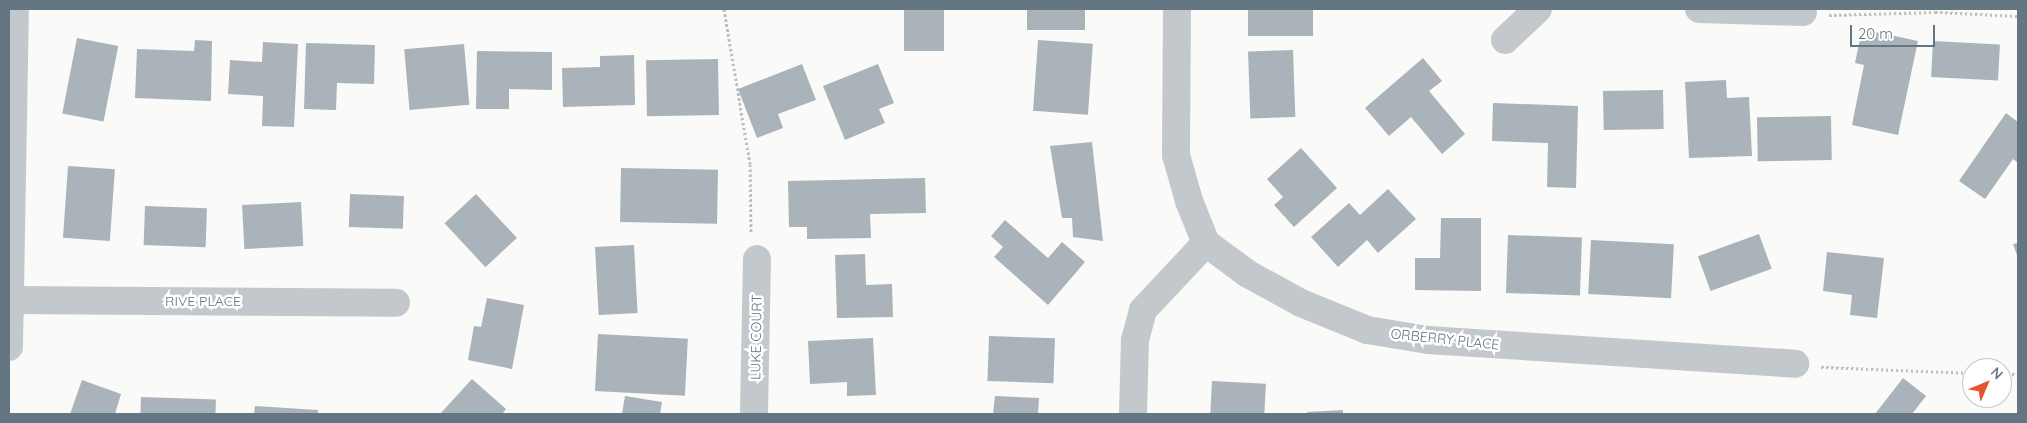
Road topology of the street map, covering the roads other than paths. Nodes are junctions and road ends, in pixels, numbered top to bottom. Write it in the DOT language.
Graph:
graph roads {
  1 [pos="15,9"];
  2 [pos="1177,9"];
  3 [pos="1538,9"];
  4 [pos="1699,9"];
  5 [pos="1803,12"];
  6 [pos="1505,40"];
  7 [pos="1206,243"];
  8 [pos="757,259"];
  9 [pos="10,300"];
  10 [pos="396,303"];
  11 [pos="9,347"];
  12 [pos="1795,364"];
  13 [pos="754,414"];
  14 [pos="1133,414"];
  1 -- 9 [label="street"];
  2 -- 7 [label="street"];
  3 -- 6 [label="street"];
  4 -- 5 [label="street"];
  7 -- 12 [label="street, ORBERRY PLACE"];
  7 -- 14 [label="street"];
  8 -- 13 [label="street, LUKE COURT"];
  9 -- 10 [label="street, RIVE PLACE"];
  9 -- 11 [label="street"];
}
